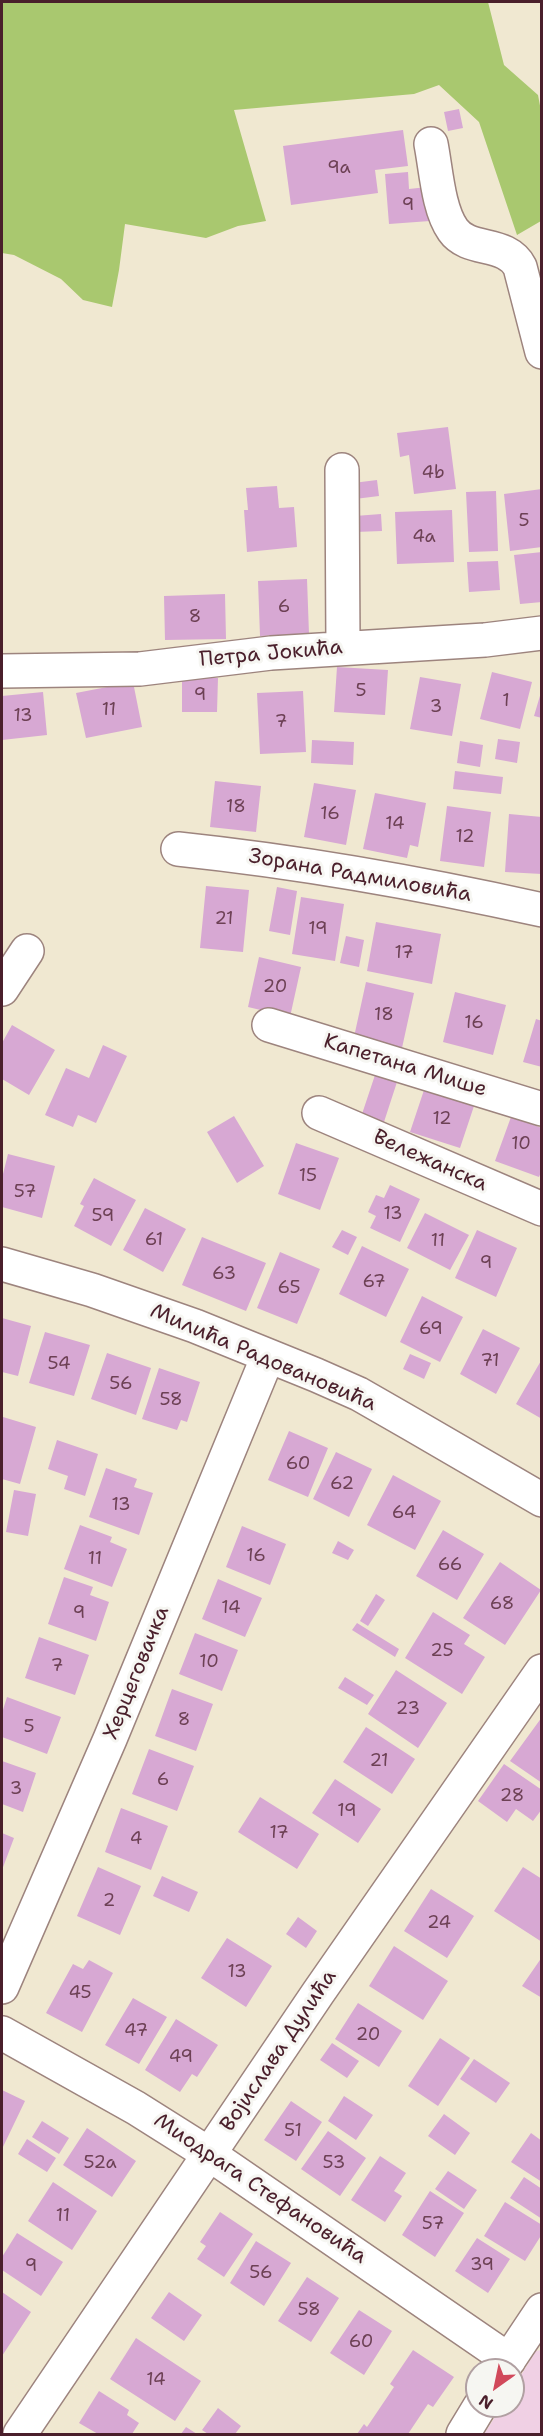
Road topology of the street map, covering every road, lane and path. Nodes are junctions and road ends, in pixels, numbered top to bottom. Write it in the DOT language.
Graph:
graph roads {
  1 [pos="431,144"];
  2 [pos="542,352"];
  3 [pos="342,470"];
  4 [pos="542,633"];
  5 [pos="344,647"];
  6 [pos="2,671"];
  7 [pos="178,849"];
  8 [pos="542,910"];
  9 [pos="27,951"];
  10 [pos="2,989"];
  11 [pos="269,1025"];
  12 [pos="542,1109"];
  13 [pos="319,1113"];
  14 [pos="542,1209"];
  15 [pos="2,1264"];
  16 [pos="268,1356"];
  17 [pos="542,1500"];
  18 [pos="542,1671"];
  19 [pos="2,1987"];
  20 [pos="2,2033"];
  21 [pos="209,2154"];
  22 [pos="538,2321"];
  23 [pos="495,2358"];
  24 [pos="510,2358"];
  25 [pos="472,2418"];
  26 [pos="20,2434"];
  27 [pos="462,2434"];
  1 -- 2 [label="street"];
  3 -- 5 [label="street"];
  4 -- 5 [label="street, Петра Јокића"];
  5 -- 6 [label="street, Петра Јокића"];
  7 -- 8 [label="street, Зорана Радмиловића"];
  9 -- 10 [label="street"];
  11 -- 12 [label="street, Капетана Мише"];
  13 -- 14 [label="street, Вележанска"];
  15 -- 16 [label="street, Милића Радовановића"];
  16 -- 17 [label="street, Милића Радовановића"];
  16 -- 19 [label="street, Херцеговачка"];
  18 -- 21 [label="street, Војислава Дулића"];
  20 -- 21 [label="street, Миодрага Стефановића"];
  21 -- 23 [label="street, Миодрага Стефановића"];
  21 -- 26 [label="street, Војислава Дулића"];
  22 -- 24 [label="street"];
  25 -- 27 [label="street"];
}
